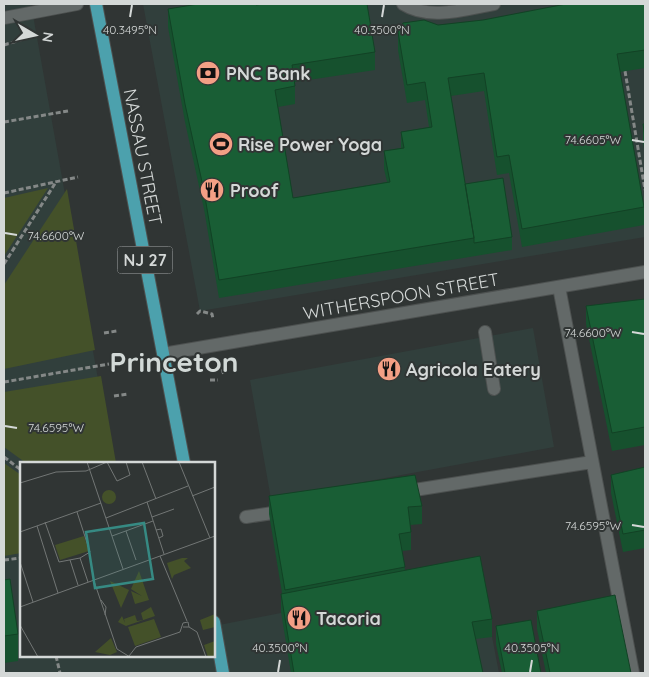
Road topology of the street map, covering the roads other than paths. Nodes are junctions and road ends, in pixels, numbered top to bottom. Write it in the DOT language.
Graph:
graph roads {
  1 [pos="77,4"];
  2 [pos="96,4"];
  3 [pos="403,4"];
  4 [pos="494,4"];
  5 [pos="4,18"];
  6 [pos="645,272"];
  7 [pos="559,287"];
  8 [pos="485,332"];
  9 [pos="163,354"];
  10 [pos="494,389"];
  11 [pos="184,462"];
  12 [pos="592,462"];
  13 [pos="393,494"];
  14 [pos="295,510"];
  15 [pos="246,517"];
  16 [pos="215,628"];
  17 [pos="223,673"];
  18 [pos="634,673"];
  1 -- 5 [label="street"];
  2 -- 9 [label="main road, NASSAU STREET / NJ 27"];
  3 -- 4 [label="street"];
  6 -- 7 [label="street, WITHERSPOON STREET"];
  7 -- 9 [label="street, WITHERSPOON STREET"];
  7 -- 12 [label="street"];
  8 -- 10 [label="street"];
  9 -- 11 [label="main road, NASSAU STREET / NJ 27"];
  12 -- 13 [label="street"];
  12 -- 18 [label="street"];
  14 -- 15 [label="street"];
  16 -- 17 [label="main road"];
}
